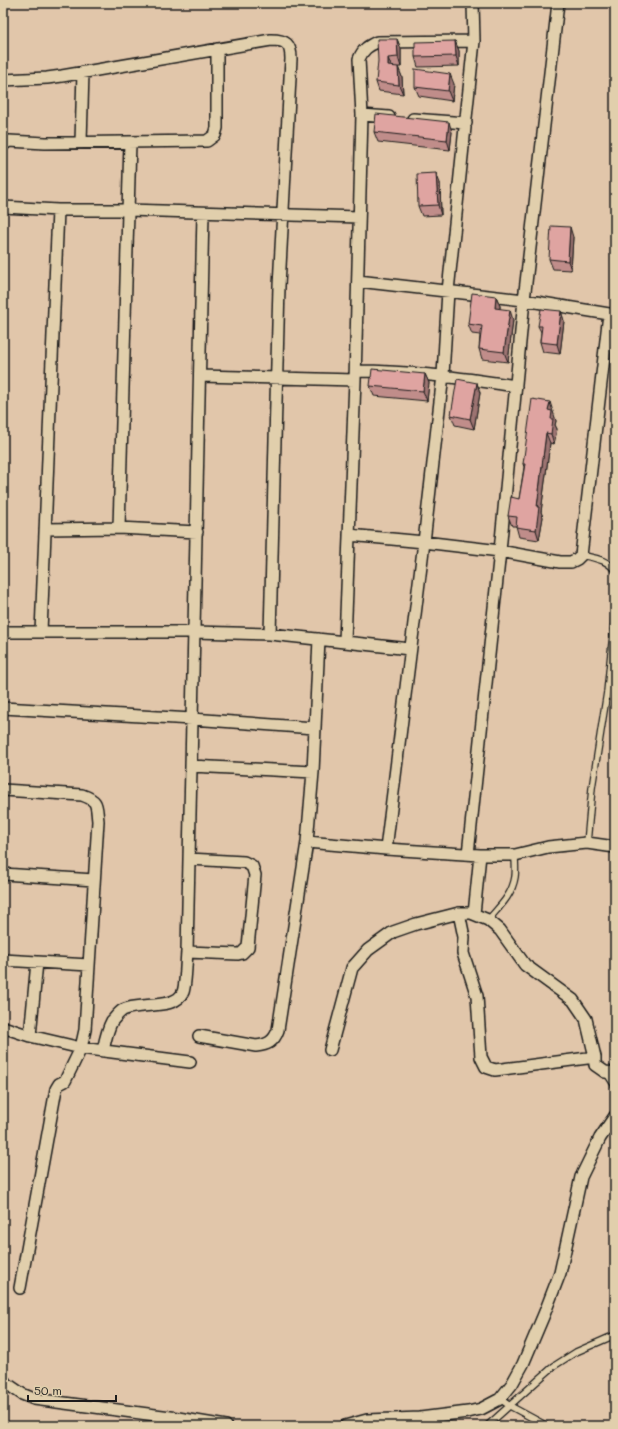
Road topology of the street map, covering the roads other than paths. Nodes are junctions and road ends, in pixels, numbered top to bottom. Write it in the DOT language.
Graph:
graph roads {
  1 [pos="473,3"];
  2 [pos="558,3"];
  3 [pos="474,41"];
  4 [pos="217,49"];
  5 [pos="83,72"];
  6 [pos="3,80"];
  7 [pos="362,115"];
  8 [pos="466,123"];
  9 [pos="81,142"];
  10 [pos="130,142"];
  11 [pos="3,145"];
  12 [pos="3,207"];
  13 [pos="58,210"];
  14 [pos="128,210"];
  15 [pos="203,213"];
  16 [pos="283,214"];
  17 [pos="358,217"];
  18 [pos="358,281"];
  19 [pos="448,290"];
  20 [pos="524,300"];
  21 [pos="355,375"];
  22 [pos="443,375"];
  23 [pos="200,376"];
  24 [pos="277,378"];
  25 [pos="516,386"];
  26 [pos="119,528"];
  27 [pos="46,529"];
  28 [pos="197,532"];
  29 [pos="349,535"];
  30 [pos="424,542"];
  31 [pos="500,551"];
  32 [pos="581,555"];
  33 [pos="615,571"];
  34 [pos="615,614"];
  35 [pos="3,632"];
  36 [pos="41,632"];
  37 [pos="194,632"];
  38 [pos="270,634"];
  39 [pos="319,639"];
  40 [pos="345,642"];
  41 [pos="410,649"];
  42 [pos="3,708"];
  43 [pos="192,719"];
  44 [pos="314,728"];
  45 [pos="191,766"];
  46 [pos="313,772"];
  47 [pos="3,790"];
  48 [pos="307,842"];
  49 [pos="587,843"];
  50 [pos="615,846"];
  51 [pos="386,849"];
  52 [pos="468,854"];
  53 [pos="480,855"];
  54 [pos="515,855"];
  55 [pos="189,859"];
  56 [pos="3,874"];
  57 [pos="94,880"];
  58 [pos="458,912"];
  59 [pos="474,914"];
  60 [pos="488,920"];
  61 [pos="187,952"];
  62 [pos="3,960"];
  63 [pos="37,962"];
  64 [pos="89,966"];
  65 [pos="4,1029"];
  66 [pos="30,1036"];
  67 [pos="199,1036"];
  68 [pos="81,1048"];
  69 [pos="330,1050"];
  70 [pos="102,1051"];
  71 [pos="595,1057"];
  72 [pos="190,1062"];
  73 [pos="610,1072"];
  74 [pos="615,1086"];
  75 [pos="615,1116"];
  76 [pos="20,1288"];
  77 [pos="615,1335"];
  78 [pos="3,1381"];
  79 [pos="500,1399"];
  80 [pos="510,1406"];
  81 [pos="226,1426"];
  82 [pos="345,1426"];
  83 [pos="487,1426"];
  84 [pos="547,1426"];
  1 -- 3 [label="street"];
  2 -- 20 [label="street"];
  3 -- 7 [label="street"];
  3 -- 8 [label="street"];
  4 -- 5 [label="street"];
  4 -- 10 [label="street"];
  4 -- 16 [label="street"];
  5 -- 6 [label="street"];
  5 -- 9 [label="street"];
  7 -- 8 [label="street"];
  7 -- 17 [label="street"];
  8 -- 19 [label="street"];
  9 -- 10 [label="street"];
  9 -- 11 [label="street"];
  10 -- 14 [label="street"];
  12 -- 13 [label="street"];
  13 -- 14 [label="street"];
  13 -- 27 [label="street"];
  14 -- 15 [label="street"];
  14 -- 26 [label="street"];
  15 -- 16 [label="street"];
  15 -- 23 [label="street"];
  16 -- 17 [label="street"];
  16 -- 24 [label="street"];
  17 -- 18 [label="street"];
  18 -- 19 [label="street"];
  18 -- 21 [label="street"];
  19 -- 20 [label="street"];
  19 -- 22 [label="street"];
  20 -- 25 [label="street"];
  20 -- 32 [label="street"];
  21 -- 22 [label="street"];
  21 -- 24 [label="street"];
  21 -- 29 [label="street"];
  22 -- 25 [label="street"];
  22 -- 30 [label="street"];
  23 -- 24 [label="street"];
  23 -- 28 [label="street"];
  24 -- 38 [label="street"];
  25 -- 31 [label="street"];
  26 -- 27 [label="street"];
  26 -- 28 [label="street"];
  27 -- 36 [label="street"];
  28 -- 37 [label="street"];
  29 -- 30 [label="street"];
  29 -- 40 [label="street"];
  30 -- 31 [label="street"];
  30 -- 41 [label="street"];
  31 -- 32 [label="street"];
  31 -- 52 [label="street"];
  32 -- 33 [label="lane"];
  34 -- 49 [label="lane"];
  35 -- 36 [label="street"];
  36 -- 37 [label="street"];
  37 -- 38 [label="street"];
  37 -- 43 [label="street"];
  38 -- 39 [label="street"];
  39 -- 40 [label="street"];
  39 -- 44 [label="street"];
  40 -- 41 [label="street"];
  41 -- 51 [label="street"];
  42 -- 43 [label="street"];
  43 -- 44 [label="street"];
  43 -- 45 [label="street"];
  44 -- 46 [label="street"];
  45 -- 46 [label="street"];
  45 -- 55 [label="street"];
  46 -- 48 [label="street"];
  47 -- 57 [label="street"];
  48 -- 51 [label="street"];
  48 -- 67 [label="street"];
  49 -- 50 [label="street"];
  49 -- 54 [label="street"];
  51 -- 52 [label="street"];
  52 -- 53 [label="street"];
  53 -- 54 [label="street"];
  53 -- 59 [label="street"];
  54 -- 60 [label="lane"];
  55 -- 61 [label="street"];
  55 -- 61 [label="street"];
  56 -- 57 [label="street"];
  57 -- 64 [label="street"];
  58 -- 59 [label="street"];
  58 -- 69 [label="street"];
  58 -- 71 [label="street"];
  59 -- 60 [label="street"];
  60 -- 71 [label="street"];
  61 -- 70 [label="street"];
  62 -- 63 [label="street"];
  63 -- 64 [label="street"];
  63 -- 66 [label="street"];
  64 -- 68 [label="street"];
  65 -- 66 [label="street"];
  66 -- 68 [label="street"];
  68 -- 70 [label="street"];
  68 -- 76 [label="street"];
  70 -- 72 [label="street"];
  71 -- 73 [label="street"];
  73 -- 74 [label="lane"];
  75 -- 79 [label="street"];
  77 -- 80 [label="lane"];
  78 -- 81 [label="street"];
  79 -- 80 [label="lane"];
  79 -- 82 [label="street"];
  80 -- 83 [label="lane"];
  80 -- 84 [label="lane"];
}
